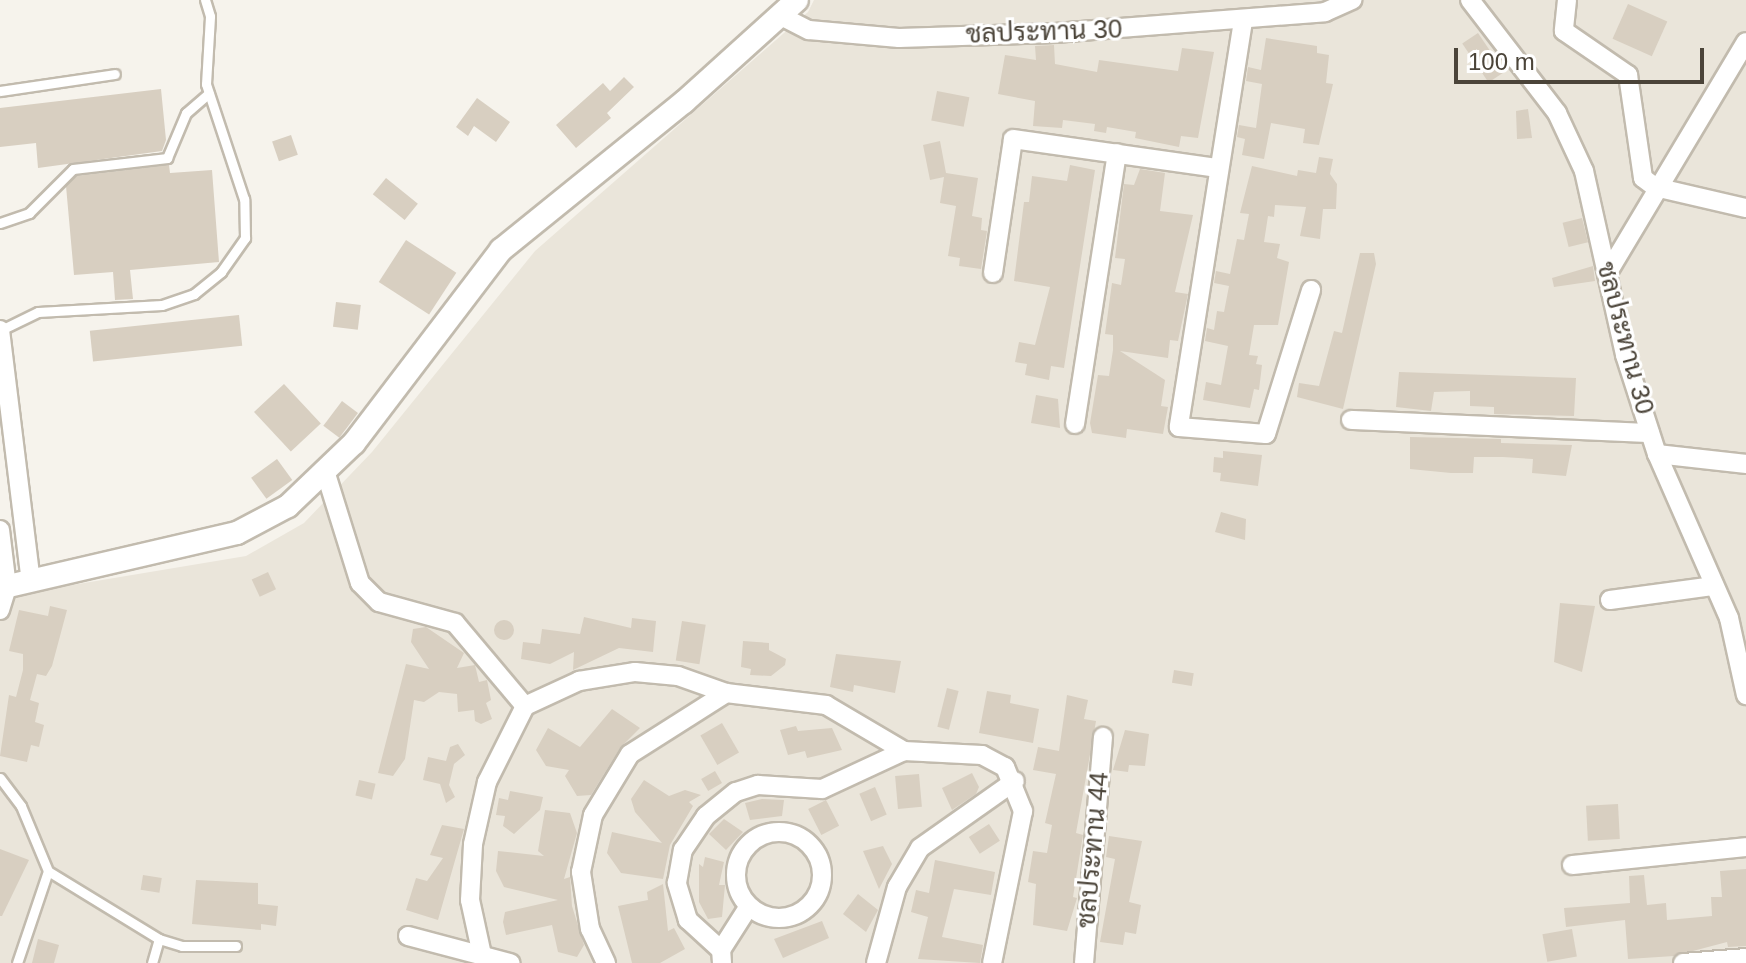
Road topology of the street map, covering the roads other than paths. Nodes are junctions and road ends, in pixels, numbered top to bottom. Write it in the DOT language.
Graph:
graph roads {
  1 [pos="205,0"];
  2 [pos="797,0"];
  3 [pos="1352,0"];
  4 [pos="1470,0"];
  5 [pos="1567,0"];
  6 [pos="783,17"];
  7 [pos="1243,21"];
  8 [pos="1746,42"];
  9 [pos="115,74"];
  10 [pos="0,91"];
  11 [pos="209,93"];
  12 [pos="1117,153"];
  13 [pos="1218,168"];
  14 [pos="1655,187"];
  15 [pos="1746,208"];
  16 [pos="0,223"];
  17 [pos="993,273"];
  18 [pos="1607,274"];
  19 [pos="1311,290"];
  20 [pos="2,329"];
  21 [pos="1351,420"];
  22 [pos="1075,424"];
  23 [pos="1650,433"];
  24 [pos="1657,454"];
  25 [pos="1746,464"];
  26 [pos="326,474"];
  27 [pos="0,530"];
  28 [pos="31,582"];
  29 [pos="1714,586"];
  30 [pos="3,587"];
  31 [pos="1610,600"];
  32 [pos="0,610"];
  33 [pos="1738,618"];
  34 [pos="726,693"];
  35 [pos="1746,695"];
  36 [pos="525,706"];
  37 [pos="1103,737"];
  38 [pos="904,751"];
  39 [pos="0,778"];
  40 [pos="1015,781"];
  41 [pos="1746,847"];
  42 [pos="1572,865"];
  43 [pos="48,871"];
  44 [pos="749,906"];
  45 [pos="408,936"];
  46 [pos="159,939"];
  47 [pos="236,946"];
  48 [pos="482,955"];
  49 [pos="722,956"];
  50 [pos="1746,958"];
  51 [pos="17,963"];
  52 [pos="152,963"];
  53 [pos="510,963"];
  54 [pos="606,963"];
  55 [pos="876,963"];
  56 [pos="992,963"];
  57 [pos="1084,963"];
  58 [pos="1683,963"];
  1 -- 11 [label="lane"];
  2 -- 6 [label="street"];
  3 -- 7 [label="street, ชลประทาน 30"];
  4 -- 18 [label="street, ชลประทาน 30"];
  5 -- 14 [label="street"];
  6 -- 7 [label="street, ชลประทาน 30"];
  6 -- 26 [label="street"];
  7 -- 13 [label="street"];
  8 -- 14 [label="street"];
  9 -- 10 [label="lane"];
  11 -- 16 [label="lane"];
  11 -- 20 [label="lane"];
  12 -- 13 [label="street"];
  12 -- 17 [label="street"];
  12 -- 22 [label="street"];
  13 -- 19 [label="street"];
  14 -- 15 [label="street"];
  14 -- 18 [label="street"];
  18 -- 23 [label="street, ชลประทาน 30"];
  20 -- 28 [label="street"];
  21 -- 23 [label="street"];
  23 -- 24 [label="street, ชลประทาน 30"];
  24 -- 25 [label="street"];
  24 -- 29 [label="street, ชลประทาน 30"];
  26 -- 28 [label="street"];
  26 -- 36 [label="street"];
  27 -- 30 [label="street"];
  28 -- 30 [label="street"];
  29 -- 31 [label="street"];
  29 -- 33 [label="street, ชลประทาน 30"];
  30 -- 32 [label="street"];
  33 -- 35 [label="street, ชลประทาน 30"];
  34 -- 36 [label="street"];
  34 -- 38 [label="street"];
  34 -- 54 [label="street"];
  36 -- 48 [label="street"];
  37 -- 57 [label="street, ชลประทาน 44"];
  38 -- 40 [label="street"];
  38 -- 49 [label="street"];
  39 -- 43 [label="lane"];
  40 -- 55 [label="street"];
  40 -- 56 [label="street"];
  41 -- 42 [label="street"];
  43 -- 46 [label="lane"];
  43 -- 51 [label="lane"];
  44 -- 44 [label="street"];
  44 -- 49 [label="street"];
  45 -- 48 [label="street"];
  46 -- 47 [label="lane"];
  46 -- 52 [label="lane"];
  48 -- 53 [label="street"];
  50 -- 58 [label="street"];
}
